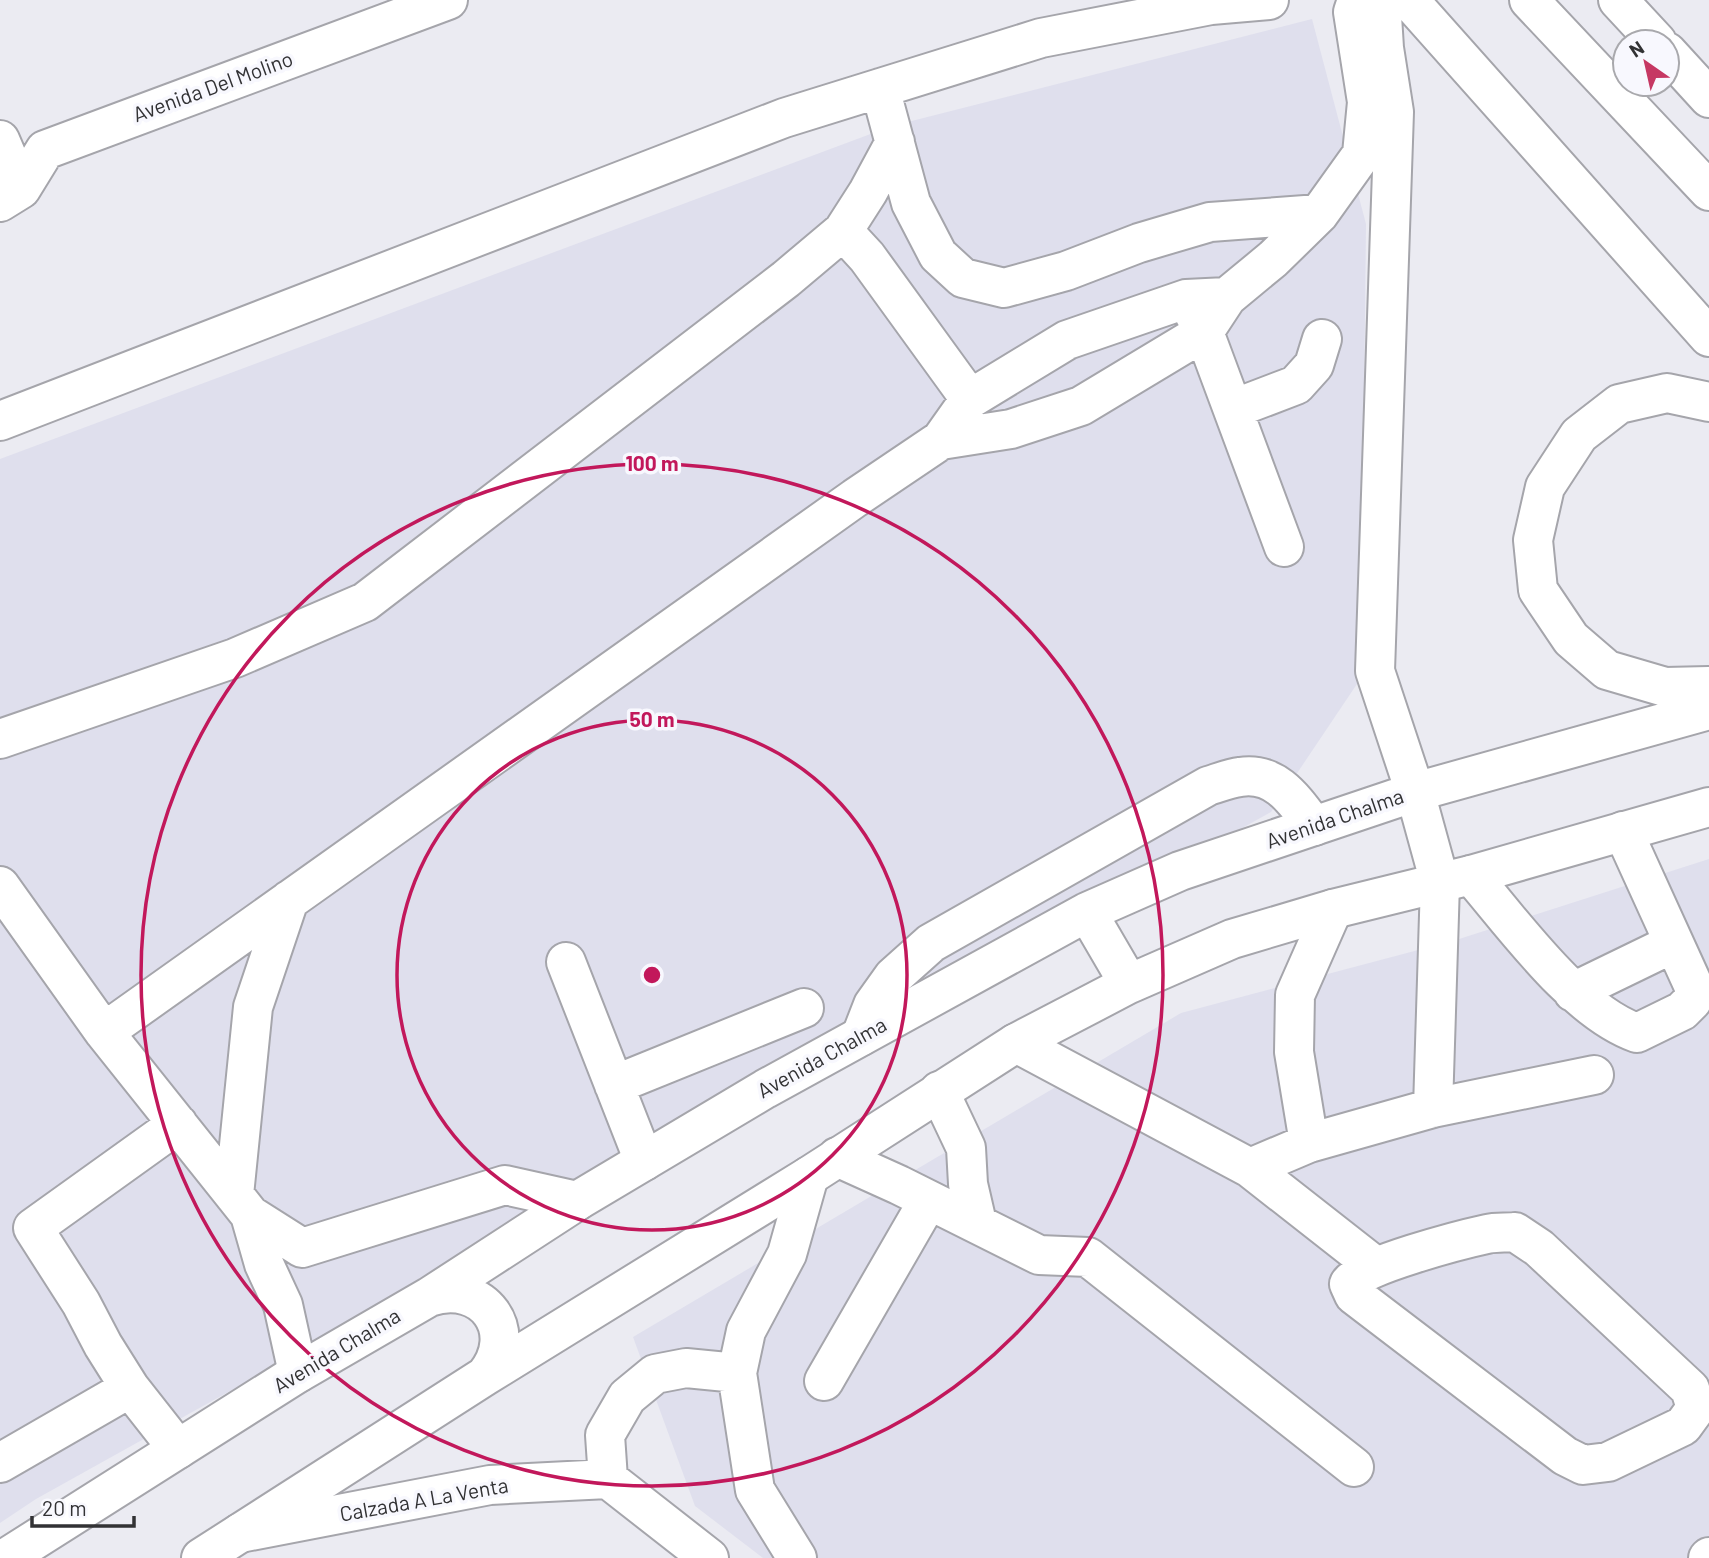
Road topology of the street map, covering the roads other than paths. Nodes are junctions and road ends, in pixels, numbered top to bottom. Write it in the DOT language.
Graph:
graph roads {
  1 [pos="448,0"];
  2 [pos="1269,0"];
  3 [pos="1357,0"];
  4 [pos="1381,0"];
  5 [pos="1409,0"];
  6 [pos="1529,0"];
  7 [pos="1618,0"];
  8 [pos="1213,2"];
  9 [pos="1644,28"];
  10 [pos="1681,67"];
  11 [pos="880,88"];
  12 [pos="1709,98"];
  13 [pos="0,140"];
  14 [pos="895,142"];
  15 [pos="45,150"];
  16 [pos="1709,191"];
  17 [pos="10,195"];
  18 [pos="1319,214"];
  19 [pos="843,231"];
  20 [pos="1227,297"];
  21 [pos="1186,299"];
  22 [pos="1204,332"];
  23 [pos="1709,337"];
  24 [pos="1322,339"];
  25 [pos="970,399"];
  26 [pos="1709,402"];
  27 [pos="1233,409"];
  28 [pos="0,421"];
  29 [pos="942,440"];
  30 [pos="1284,547"];
  31 [pos="1709,687"];
  32 [pos="1709,710"];
  33 [pos="0,738"];
  34 [pos="1415,792"];
  35 [pos="1709,807"];
  36 [pos="1314,826"];
  37 [pos="1623,831"];
  38 [pos="1043,879"];
  39 [pos="1456,879"];
  40 [pos="0,886"];
  41 [pos="289,900"];
  42 [pos="1333,909"];
  43 [pos="1079,916"];
  44 [pos="1674,943"];
  45 [pos="566,962"];
  46 [pos="1129,984"];
  47 [pos="1573,992"];
  48 [pos="804,1008"];
  49 [pos="104,1032"];
  50 [pos="861,1036"];
  51 [pos="1016,1043"];
  52 [pos="1594,1075"];
  53 [pos="614,1085"];
  54 [pos="939,1091"];
  55 [pos="1433,1108"];
  56 [pos="177,1124"];
  57 [pos="1308,1143"];
  58 [pos="644,1161"];
  59 [pos="823,1167"];
  60 [pos="1250,1168"];
  61 [pos="578,1201"];
  62 [pos="928,1201"];
  63 [pos="242,1205"];
  64 [pos="977,1223"];
  65 [pos="1375,1266"];
  66 [pos="429,1297"];
  67 [pos="298,1373"];
  68 [pos="737,1373"];
  69 [pos="485,1376"];
  70 [pos="824,1381"];
  71 [pos="130,1388"];
  72 [pos="178,1449"];
  73 [pos="0,1463"];
  74 [pos="1354,1467"];
  75 [pos="608,1479"];
  76 [pos="240,1533"];
  77 [pos="6,1558"];
  78 [pos="201,1558"];
  79 [pos="709,1558"];
  80 [pos="797,1558"];
  1 -- 15 [label="main road, Avenida Del Molino"];
  2 -- 8 [label="main road"];
  3 -- 18 [label="main road"];
  4 -- 34 [label="main road"];
  5 -- 23 [label="main road"];
  6 -- 16 [label="main road"];
  7 -- 9 [label="main road"];
  8 -- 11 [label="main road"];
  10 -- 12 [label="main road"];
  11 -- 14 [label="main road"];
  11 -- 28 [label="main road"];
  13 -- 15 [label="main road"];
  13 -- 17 [label="main road"];
  14 -- 18 [label="main road"];
  14 -- 19 [label="main road"];
  15 -- 17 [label="main road"];
  18 -- 20 [label="main road"];
  19 -- 25 [label="main road"];
  19 -- 33 [label="main road"];
  20 -- 21 [label="main road"];
  20 -- 22 [label="main road"];
  21 -- 22 [label="main road"];
  21 -- 25 [label="main road"];
  22 -- 27 [label="main road"];
  22 -- 29 [label="main road"];
  24 -- 27 [label="main road"];
  25 -- 29 [label="main road"];
  26 -- 31 [label="main road"];
  27 -- 30 [label="main road"];
  29 -- 41 [label="main road"];
  32 -- 34 [label="main road, Avenida Chalma"];
  34 -- 36 [label="main road, Avenida Chalma"];
  34 -- 39 [label="main road"];
  35 -- 37 [label="main road"];
  36 -- 38 [label="main road"];
  36 -- 43 [label="main road, Avenida Chalma"];
  37 -- 39 [label="main road"];
  37 -- 44 [label="main road"];
  38 -- 43 [label="main road"];
  38 -- 50 [label="main road"];
  39 -- 42 [label="main road"];
  39 -- 47 [label="main road"];
  39 -- 55 [label="main road"];
  40 -- 49 [label="main road"];
  41 -- 49 [label="main road"];
  41 -- 63 [label="main road"];
  42 -- 46 [label="main road"];
  42 -- 57 [label="main road"];
  43 -- 46 [label="main road"];
  43 -- 50 [label="main road, Avenida Chalma"];
  44 -- 47 [label="main road"];
  44 -- 47 [label="main road"];
  45 -- 53 [label="main road"];
  46 -- 51 [label="main road"];
  48 -- 53 [label="main road"];
  49 -- 56 [label="main road"];
  50 -- 58 [label="main road, Avenida Chalma"];
  51 -- 54 [label="main road"];
  51 -- 60 [label="main road"];
  52 -- 55 [label="main road"];
  53 -- 58 [label="main road"];
  54 -- 59 [label="main road"];
  54 -- 64 [label="main road"];
  55 -- 57 [label="main road"];
  56 -- 63 [label="main road"];
  56 -- 71 [label="main road"];
  57 -- 60 [label="main road"];
  58 -- 61 [label="main road, Avenida Chalma"];
  59 -- 62 [label="main road"];
  59 -- 68 [label="main road"];
  59 -- 69 [label="main road"];
  60 -- 65 [label="main road"];
  61 -- 63 [label="main road"];
  61 -- 66 [label="main road, Avenida Chalma"];
  62 -- 64 [label="main road"];
  62 -- 70 [label="main road"];
  63 -- 67 [label="main road"];
  64 -- 74 [label="main road"];
  65 -- 65 [label="main road"];
  66 -- 67 [label="main road, Avenida Chalma"];
  66 -- 69 [label="main road"];
  67 -- 72 [label="main road, Avenida Chalma"];
  68 -- 75 [label="main road"];
  68 -- 80 [label="main road"];
  69 -- 76 [label="main road"];
  71 -- 72 [label="main road"];
  71 -- 73 [label="main road"];
  72 -- 77 [label="main road, Avenida Chalma"];
  75 -- 76 [label="main road, Calzada A La Venta"];
  75 -- 79 [label="main road"];
  76 -- 78 [label="main road"];
}
